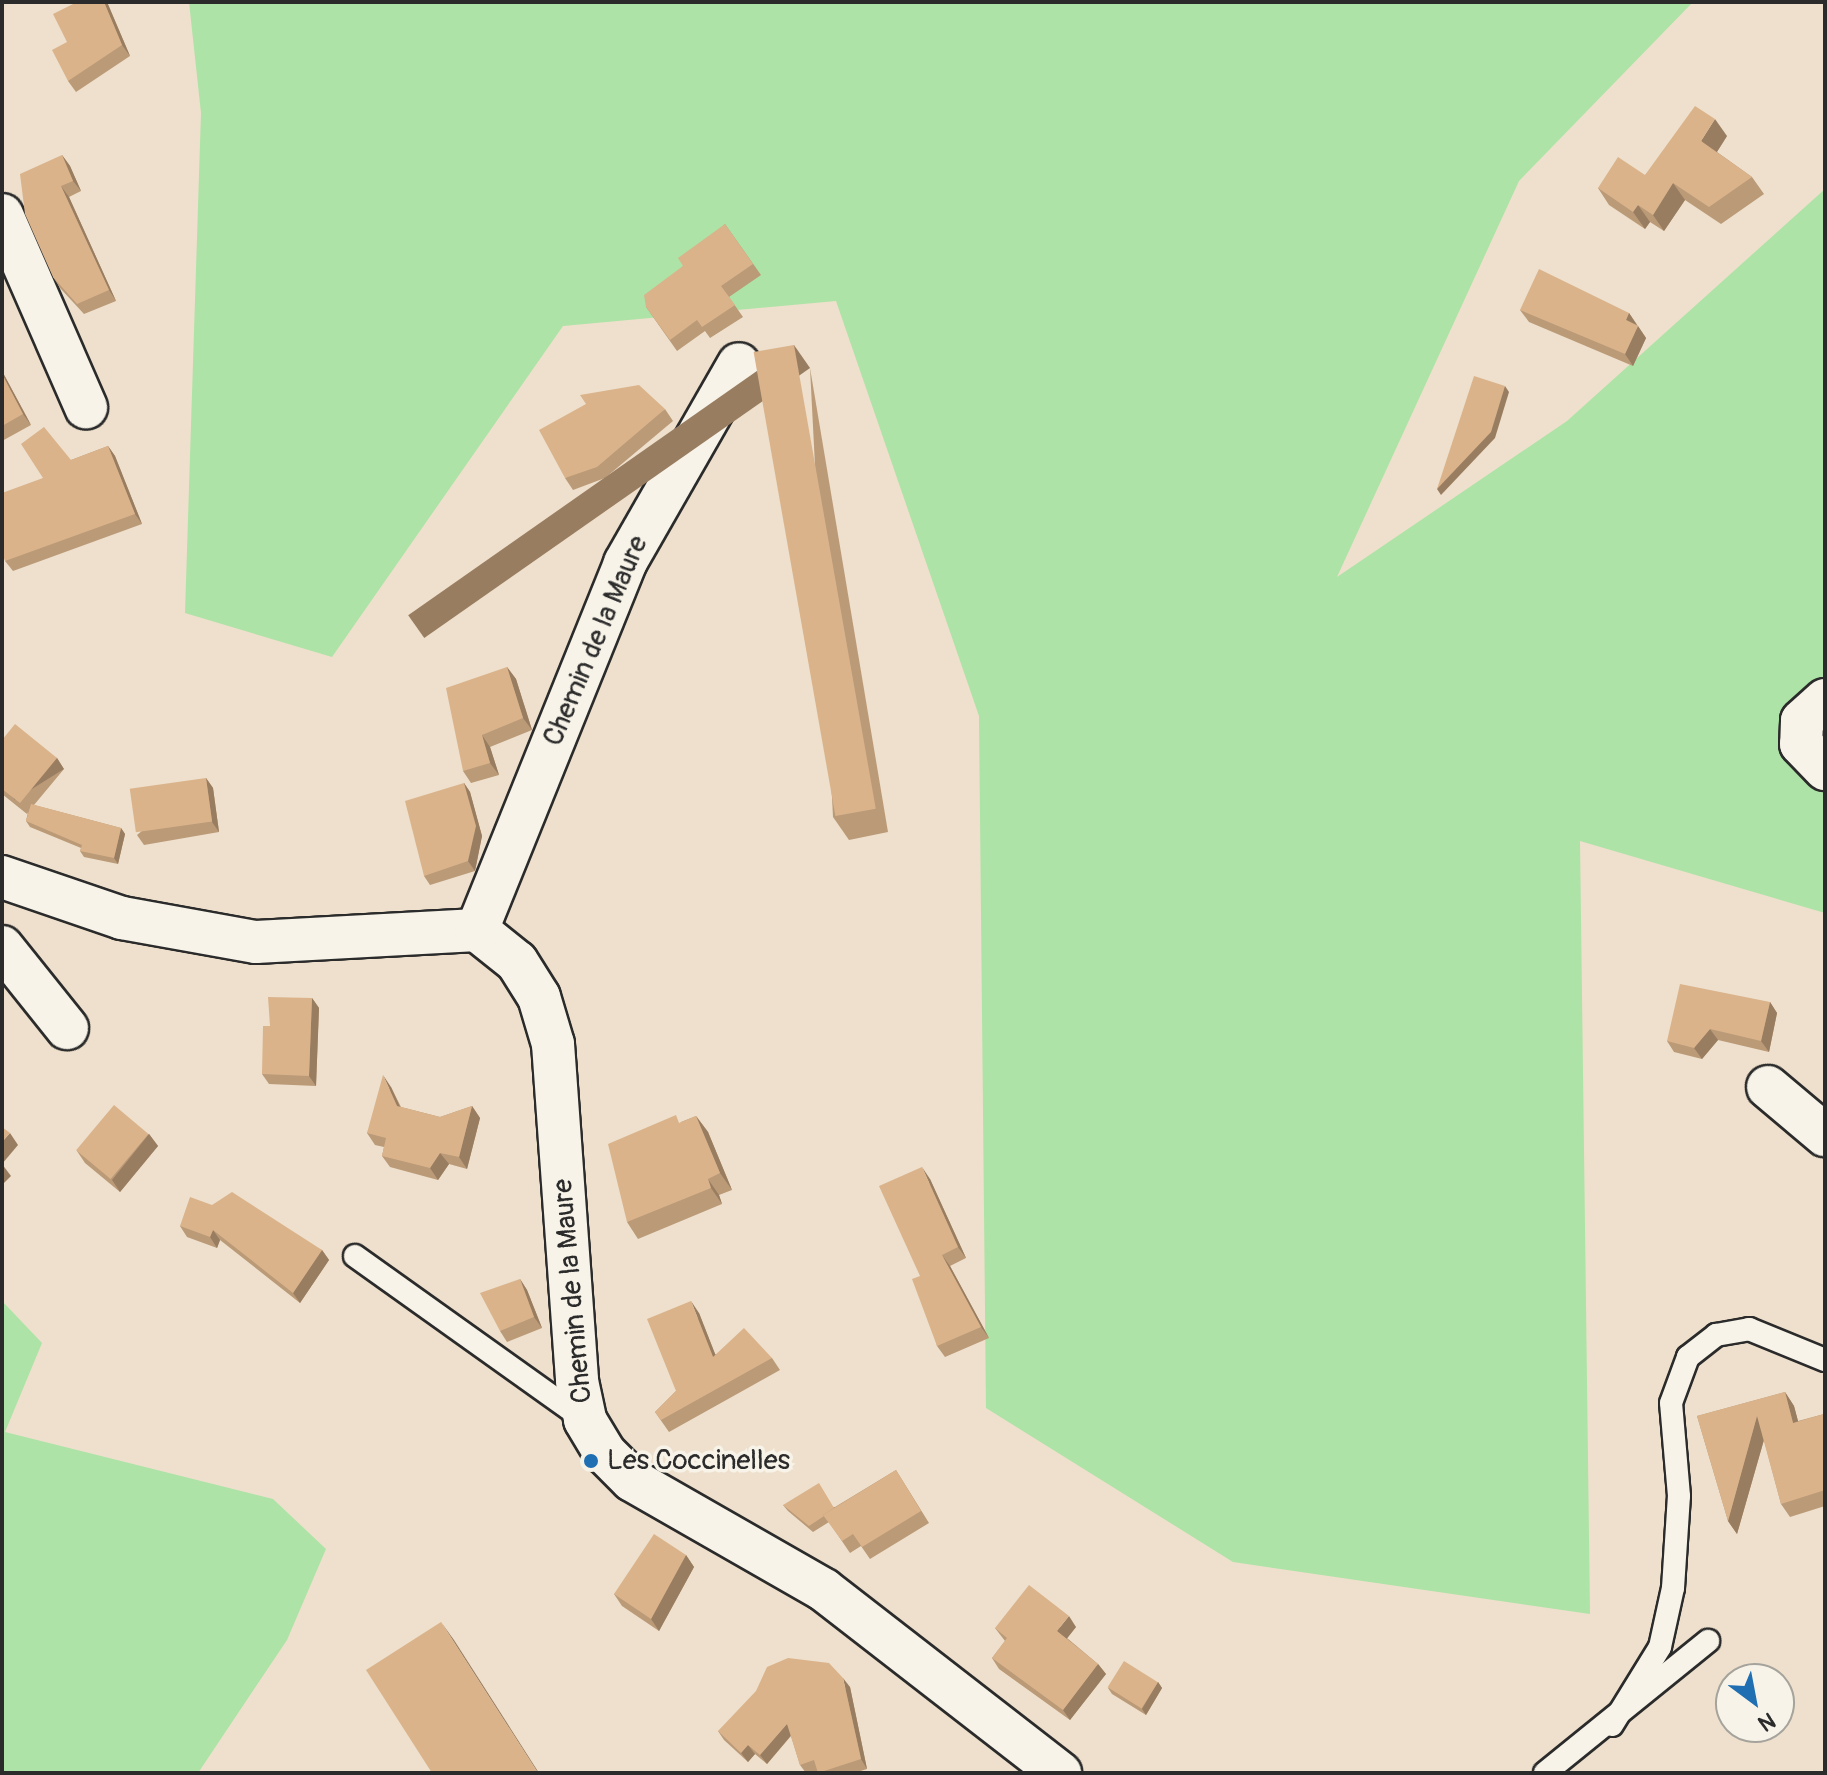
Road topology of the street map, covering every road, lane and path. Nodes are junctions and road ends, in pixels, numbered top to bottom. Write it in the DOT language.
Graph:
graph roads {
  1 [pos="2,215"];
  2 [pos="739,364"];
  3 [pos="86,407"];
  4 [pos="1825,700"];
  5 [pos="1825,769"];
  6 [pos="2,877"];
  7 [pos="477,930"];
  8 [pos="2,947"];
  9 [pos="67,1028"];
  10 [pos="1768,1087"];
  11 [pos="1825,1135"];
  12 [pos="355,1256"];
  13 [pos="1825,1360"];
  14 [pos="585,1420"];
  15 [pos="1708,1641"];
  16 [pos="1612,1725"];
  17 [pos="1060,1773"];
  18 [pos="1545,1773"];
  1 -- 3 [label="street"];
  2 -- 7 [label="street, Chemin de la Maure"];
  4 -- 5 [label="street"];
  6 -- 7 [label="street"];
  7 -- 14 [label="street, Chemin de la Maure"];
  8 -- 9 [label="street"];
  10 -- 11 [label="street"];
  12 -- 14 [label="lane"];
  13 -- 16 [label="lane"];
  14 -- 17 [label="street, Chemin de la Maure"];
  15 -- 16 [label="lane"];
  16 -- 18 [label="lane"];
}
